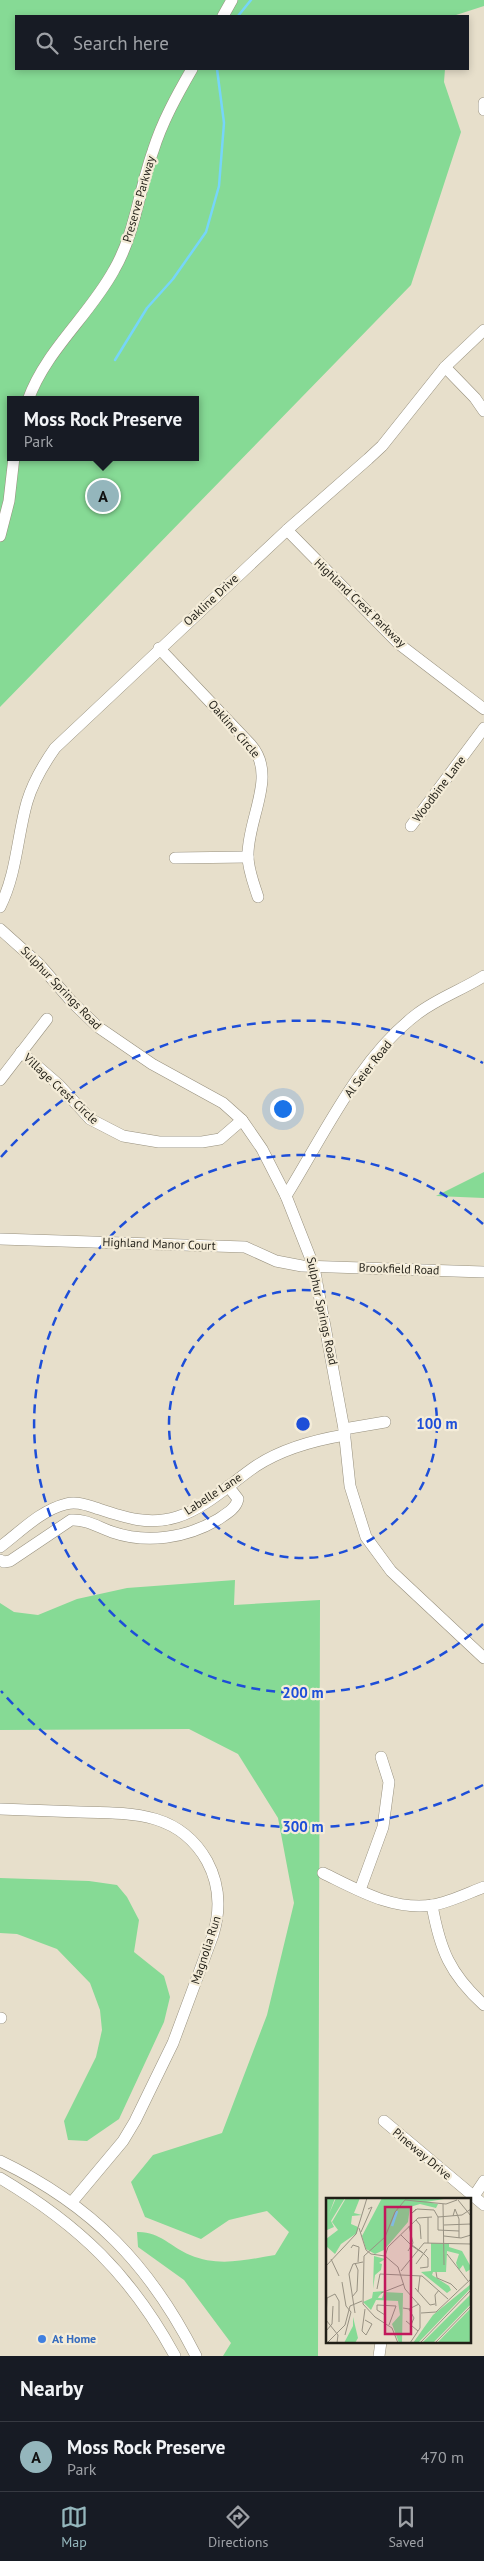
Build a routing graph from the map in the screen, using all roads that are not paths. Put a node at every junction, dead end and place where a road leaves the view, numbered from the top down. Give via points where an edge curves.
1 (232, 0) edge
2 (224, 15) edge
3 (191, 70) edge
4 (484, 104) edge
5 (484, 110) edge
6 (484, 330) edge
7 (445, 367) junction
8 (29, 396) edge
9 (484, 410) edge
10 (14, 461) edge
11 (287, 530) junction
12 (0, 536) edge
13 (159, 648) junction
14 (484, 709) edge
15 (484, 728) edge
16 (411, 826) dead end
17 (248, 857) junction
18 (175, 858) dead end
19 (258, 897) dead end
20 (0, 907) edge
21 (0, 929) edge
22 (484, 976) edge
23 (47, 1019) dead end
24 (21, 1052) junction
25 (0, 1080) edge
26 (242, 1120) junction
27 (286, 1196) junction
28 (0, 1239) edge
29 (314, 1267) junction
30 (484, 1272) edge
31 (385, 1422) dead end
32 (345, 1432) junction
33 (228, 1486) junction
34 (0, 1547) edge
35 (0, 1560) edge
36 (484, 1658) edge
37 (381, 1757) dead end
38 (0, 1810) edge
39 (323, 1873) dead end
40 (484, 1887) edge
41 (360, 1890) junction
42 (432, 1905) junction
43 (484, 2005) edge
44 (384, 2121) dead end
45 (0, 2161) edge
46 (0, 2178) edge
47 (484, 2182) edge
48 (474, 2196) junction
49 (72, 2202) junction
50 (484, 2205) edge
51 (175, 2356) edge
52 (196, 2356) edge

1 - 2 street
3 - 8 street, Preserve Parkway via 162,125 127,243 115,270 48,360
4 - 5 street
6 - 7 street, Oakline Drive
7 - 9 street
7 - 11 street, Oakline Drive via 382,446
10 - 12 street via 9,501
11 - 13 street, Oakline Drive
11 - 14 street, Highland Crest Parkway via 380,626
13 - 17 street, Oakline Circle via 262,760 262,782 252,821
13 - 20 street, Oakline Drive via 47,760 26,803 12,878
15 - 16 street, Woodbine Lane
17 - 18 street
17 - 19 street, Oakline Circle
21 - 26 street, Sulphur Springs Road via 33,958 98,1027 152,1064 212,1096
22 - 27 street, Al Seier Road via 419,1012 381,1049 355,1082
23 - 24 street, Village Crest Circle
24 - 25 street, Village Crest Circle
24 - 26 street, Village Crest Circle via 54,1080 90,1119 123,1136 159,1142 202,1142 220,1139
26 - 27 street, Sulphur Springs Road via 262,1149
27 - 29 street, Sulphur Springs Road
28 - 29 street, Highland Manor Court via 245,1247 276,1261
29 - 30 street, Brookfield Road
29 - 32 street, Sulphur Springs Road
31 - 32 street, Labelle Lane
32 - 33 street, Labelle Lane via 279,1454 258,1464
32 - 36 street, Sulphur Springs Road via 350,1486 366,1537 391,1571
33 - 34 street, Labelle Lane via 200,1506 166,1520 137,1521 75,1503 66,1504 34,1521
33 - 35 street via 238,1498 233,1509 184,1535 136,1537 79,1519 72,1520 10,1561
37 - 41 street via 389,1782 383,1827
38 - 49 street, Magnolia Run via 128,1813 157,1818 197,1846 210,1867 218,1895 218,1920 172,2043 123,2141
39 - 41 street
40 - 42 street
41 - 42 street via 391,1903
42 - 43 street via 444,1956 465,1988
44 - 48 street, Pineway Drive
45 - 49 street via 48,2185
46 - 51 street via 58,2215 118,2270
47 - 48 street
48 - 50 street, Pineway Drive
49 - 52 street via 127,2252 148,2277

